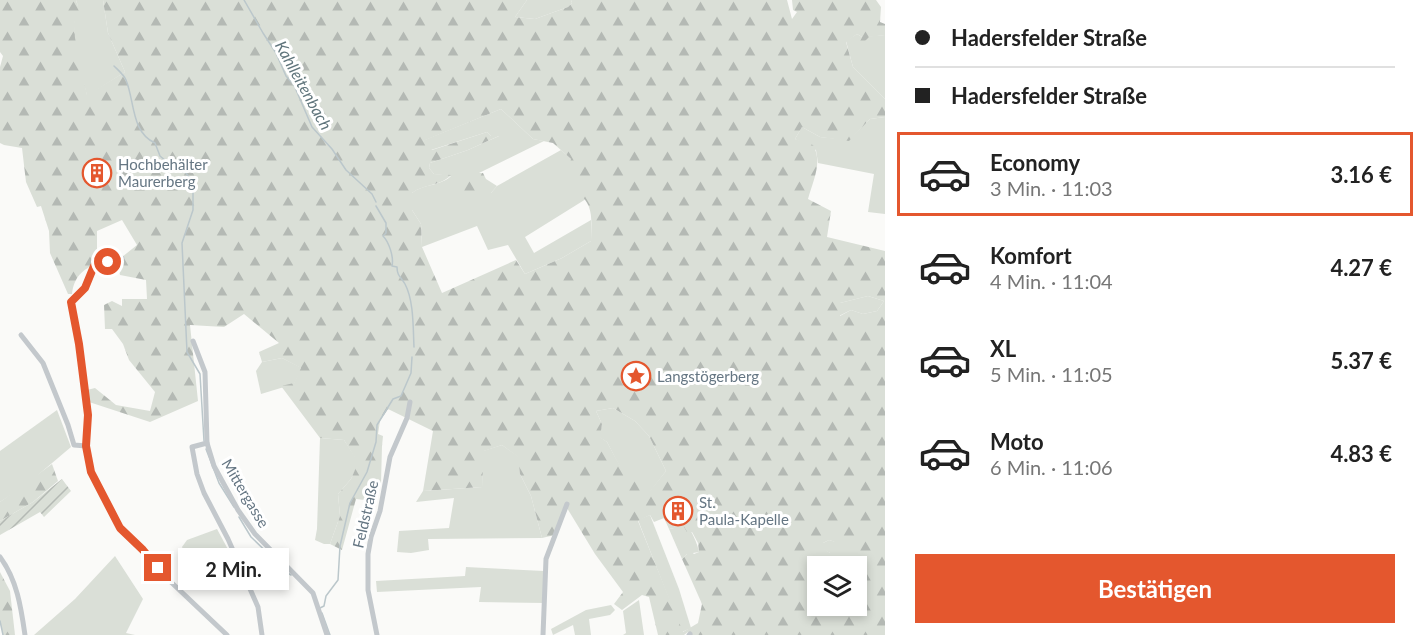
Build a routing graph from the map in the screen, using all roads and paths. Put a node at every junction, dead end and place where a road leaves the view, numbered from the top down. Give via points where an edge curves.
1 (122, 258) dead end
2 (21, 335) dead end
3 (193, 341) dead end
4 (410, 402) dead end
5 (207, 443) junction
6 (86, 446) junction
7 (567, 504) dead end
8 (0, 557) edge
9 (25, 635) edge
10 (227, 635) edge
11 (262, 635) edge
12 (327, 635) edge
13 (377, 635) edge
14 (543, 635) edge

1 - 6 street via 94,266 85,288 71,302 88,415
2 - 6 street via 43,363 74,445
3 - 5 street, Mittergasse via 205,372
4 - 13 street, Feldstraße via 390,457 368,554 368,590
5 - 11 street via 192,447 197,474 255,599
5 - 12 street, Mittergasse via 218,474 247,524 313,593
6 - 10 street via 91,472 120,528
7 - 14 street via 546,559
8 - 9 street via 9,568 18,594

